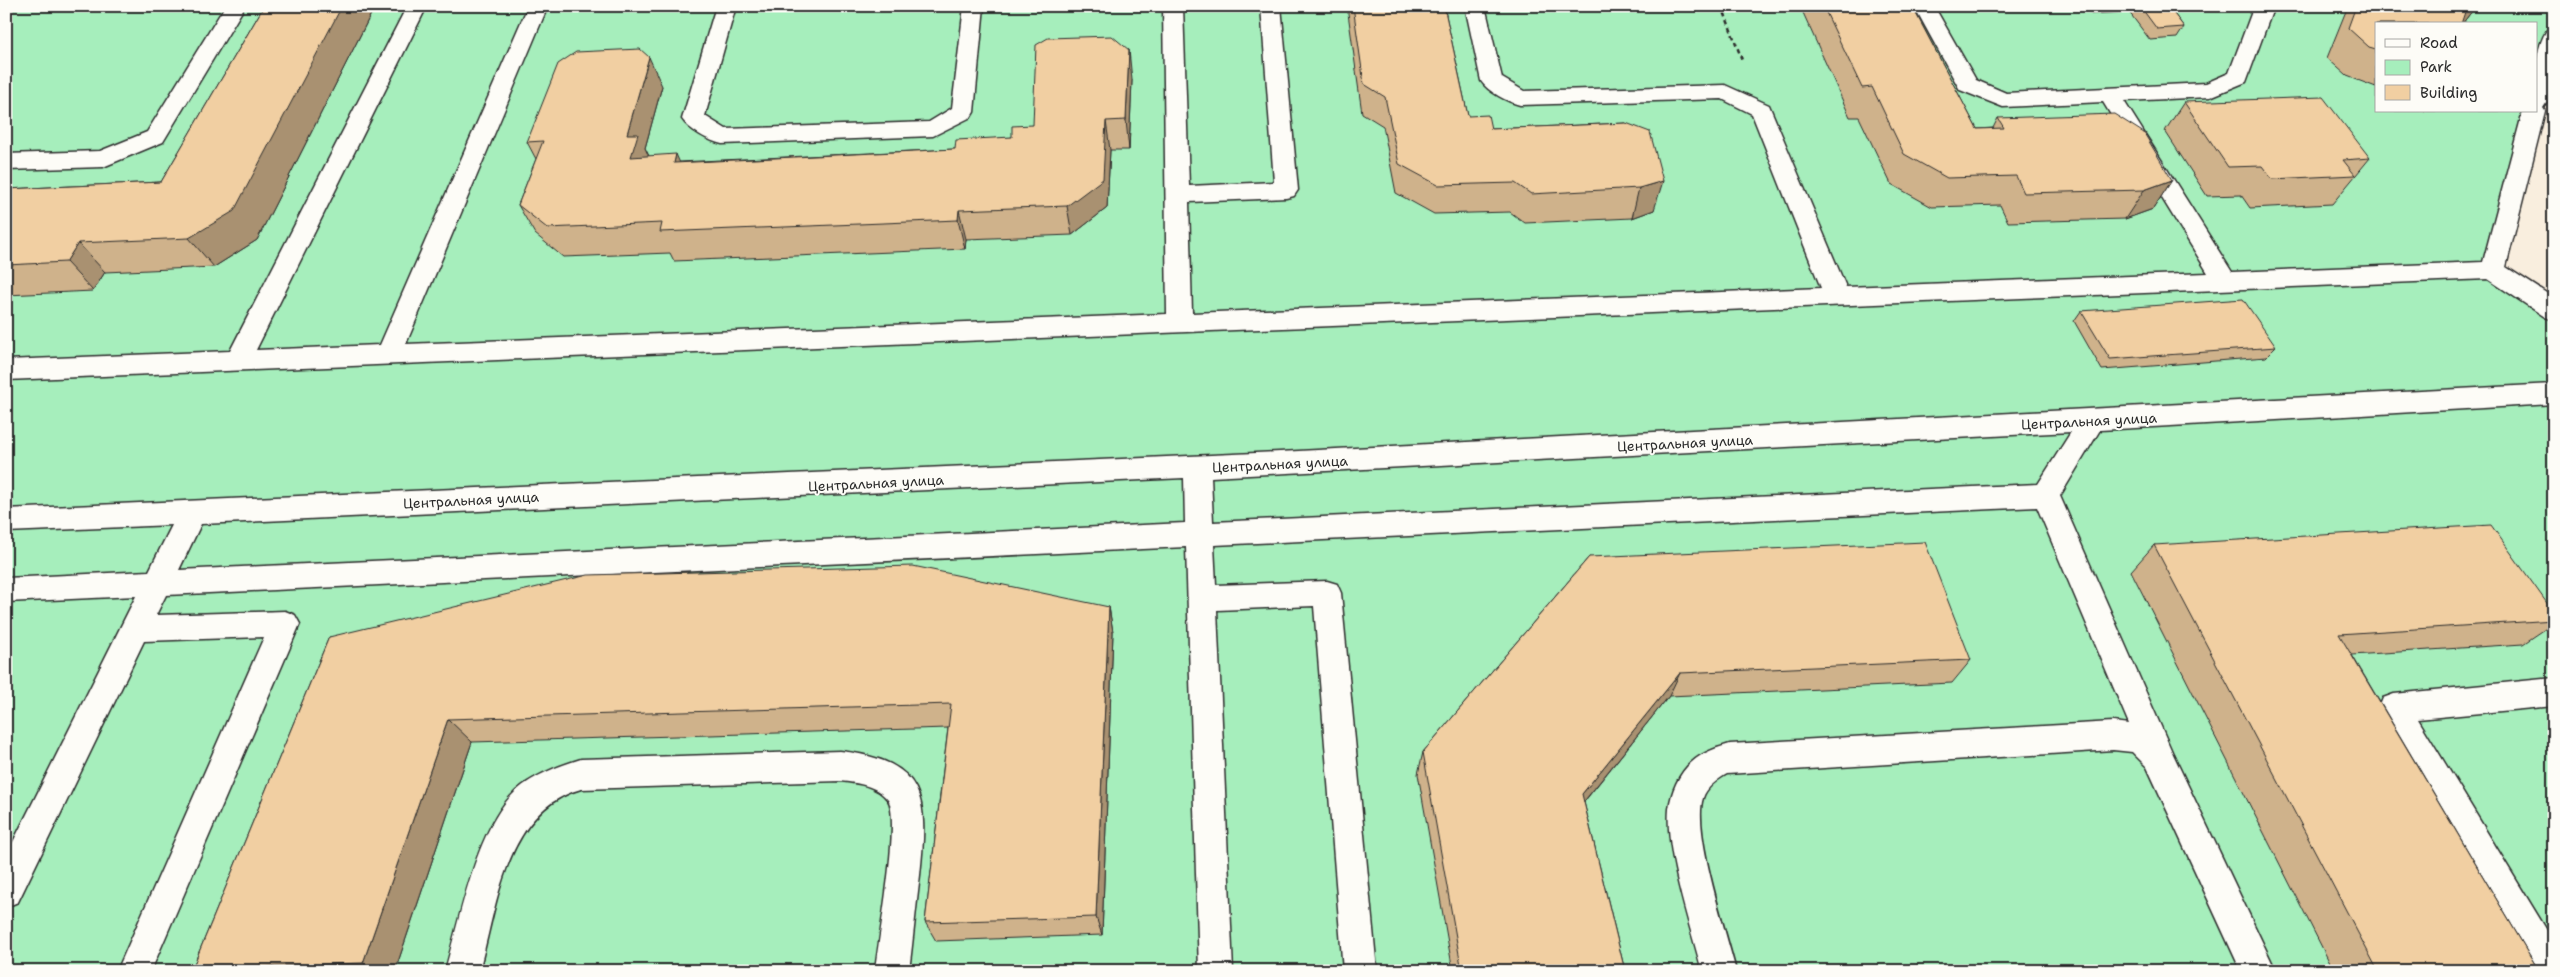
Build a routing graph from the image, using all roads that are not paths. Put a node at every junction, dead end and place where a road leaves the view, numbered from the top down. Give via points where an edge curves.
1 (235, 6) edge
2 (417, 6) edge
3 (538, 6) edge
4 (726, 6) edge
5 (974, 6) edge
6 (1173, 6) edge
7 (1271, 6) edge
8 (1475, 6) edge
9 (1924, 6) edge
10 (2264, 6) edge
11 (2554, 35) edge
12 (2109, 95) junction
13 (2538, 95) edge
14 (2534, 112) edge
15 (6, 162) edge
16 (1178, 194) junction
17 (2493, 270) junction
18 (2225, 280) junction
19 (1837, 296) junction
20 (2554, 311) edge
21 (1180, 322) junction
22 (389, 354) junction
23 (238, 360) junction
24 (6, 370) edge
25 (2554, 394) edge
26 (2091, 422) junction
27 (1197, 468) junction
28 (2046, 495) junction
29 (192, 513) junction
30 (6, 521) edge
31 (1200, 534) junction
32 (156, 583) junction
33 (6, 590) edge
34 (1203, 598) junction
35 (134, 629) junction
36 (2554, 692) edge
37 (2158, 758) junction
38 (6, 891) edge
39 (134, 971) edge
40 (462, 971) edge
41 (892, 971) edge
42 (1216, 971) edge
43 (1360, 971) edge
44 (1719, 971) edge
45 (2259, 971) edge
46 (2552, 971) edge

1 - 15 street via 155,137 103,159
2 - 23 street
3 - 22 street
4 - 5 street via 693,119 722,137 933,129 963,112
6 - 16 street
7 - 16 street via 1286,190
8 - 19 street via 1492,81 1520,98 1725,92 1761,110
9 - 12 street via 1968,85 2003,100
10 - 12 street via 2238,77 2210,90
11 - 13 street
12 - 18 street
14 - 17 street
16 - 21 street
17 - 18 street
17 - 20 street
18 - 19 street
19 - 21 street
21 - 22 street
22 - 23 street
23 - 24 street
25 - 26 street, Центральная улица
26 - 27 street, Центральная улица
26 - 28 street
27 - 29 street, Центральная улица
27 - 31 street
28 - 31 street
28 - 37 street
29 - 30 street, Центральная улица
29 - 32 street
31 - 32 street
31 - 34 street
32 - 33 street
32 - 35 street
34 - 42 street
34 - 43 street via 1327,593
35 - 38 street
35 - 39 street via 285,624
36 - 46 street via 2394,708
37 - 44 street via 2140,739 2113,736 1730,758 1712,764 1696,779 1686,799 1684,826
37 - 45 street
40 - 41 street via 495,858 514,817 543,789 562,778 581,774 840,766 862,768 888,779 907,806 909,829

